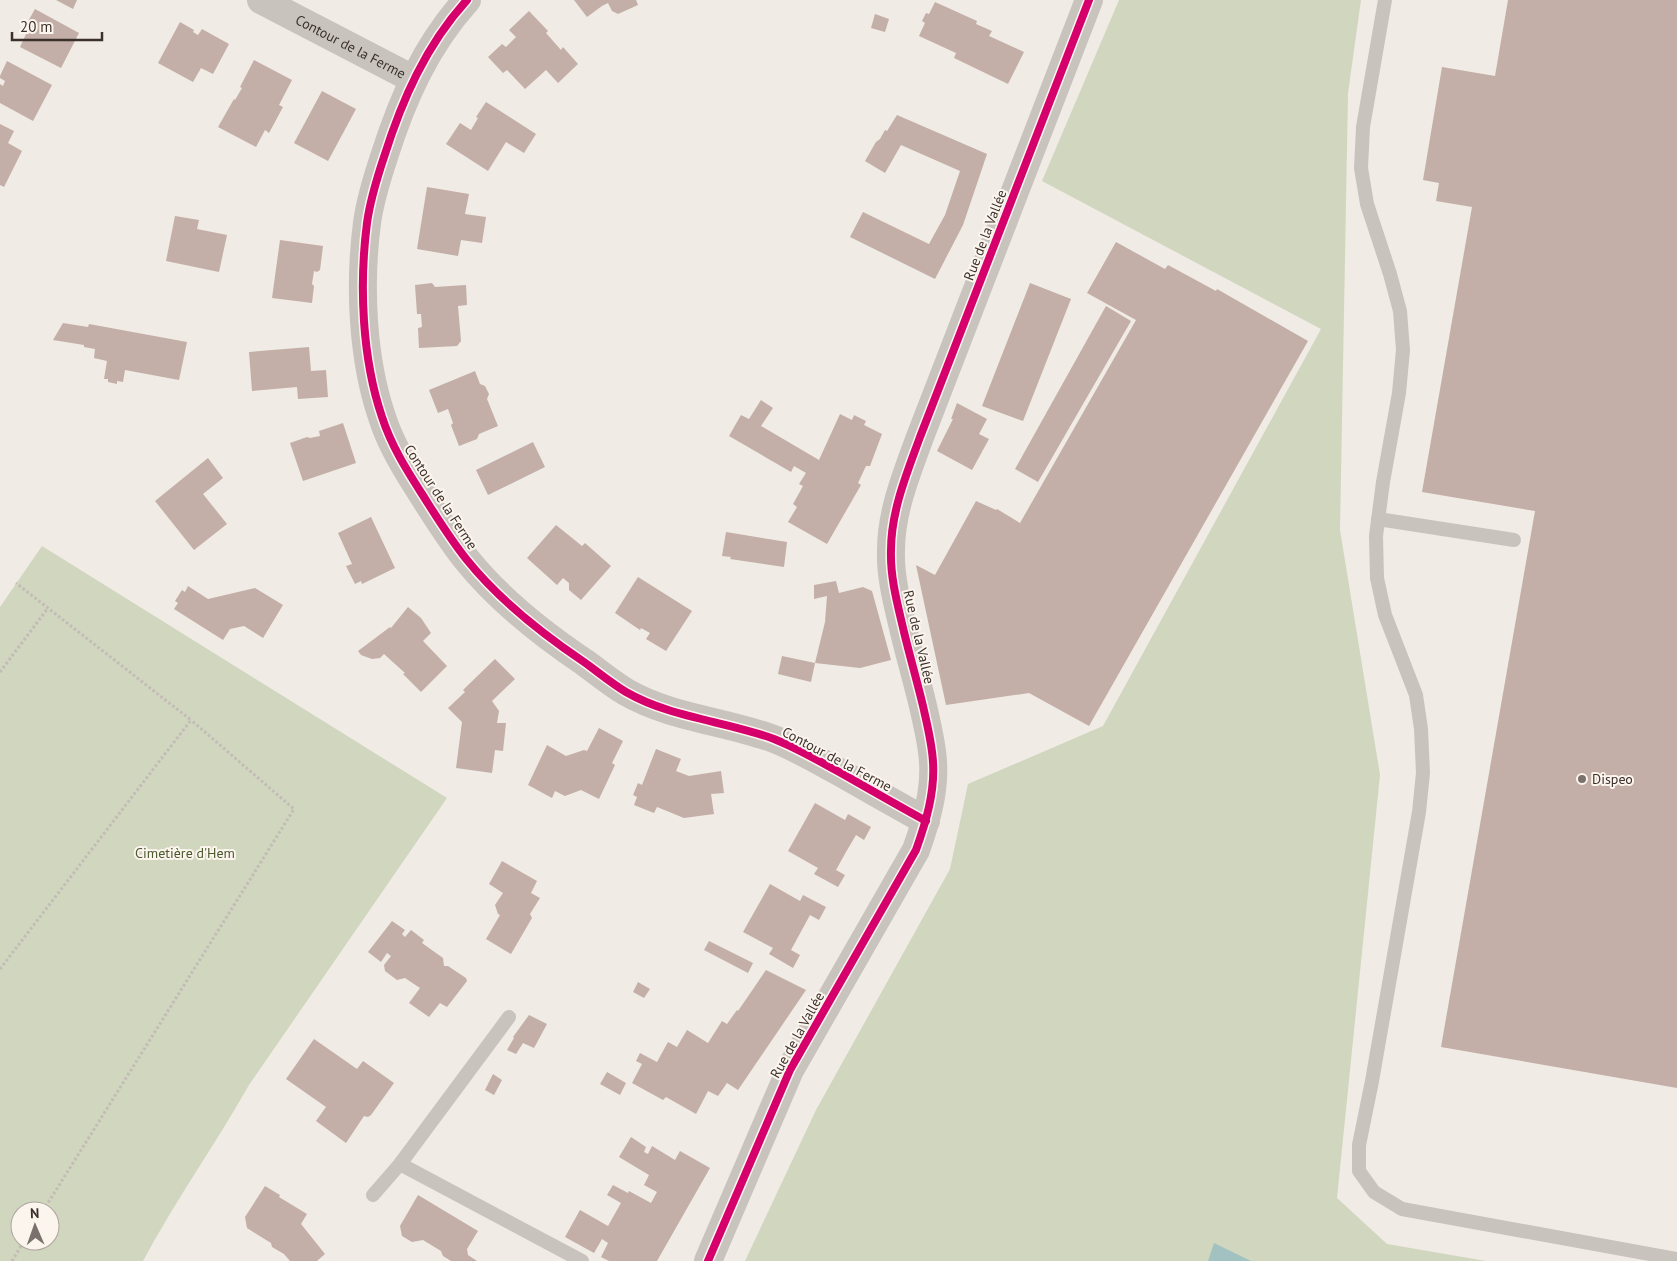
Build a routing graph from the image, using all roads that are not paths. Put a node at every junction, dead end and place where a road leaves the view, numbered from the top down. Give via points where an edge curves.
1 (261, 0) edge
2 (466, 0) edge
3 (1090, 0) edge
4 (1385, 0) edge
5 (413, 79) junction
6 (1378, 519) junction
7 (1514, 540) dead end
8 (926, 821) junction
9 (509, 1017) dead end
10 (400, 1164) junction
11 (374, 1196) dead end
12 (1677, 1259) edge
13 (582, 1261) edge
14 (708, 1261) edge

1 - 5 street, Contour de la Ferme
2 - 5 street, Contour de la Ferme
3 - 8 street, Rue de la Vallée via 920,437 902,486 894,522 891,550 893,580 930,735 933,762
4 - 6 lane via 1363,127 1361,168 1367,204 1400,311 1403,350
5 - 8 street, Contour de la Ferme via 393,130 367,222 364,314 368,354 391,443 437,519 467,560 500,596 534,627 626,692 654,705 772,738 801,750
6 - 7 lane
6 - 12 lane via 1376,578 1385,615 1416,695 1423,773 1419,812 1359,1146 1360,1171 1374,1192 1402,1210
8 - 14 street, Rue de la Vallée via 916,850 790,1070
9 - 10 lane
10 - 11 lane
10 - 13 lane

